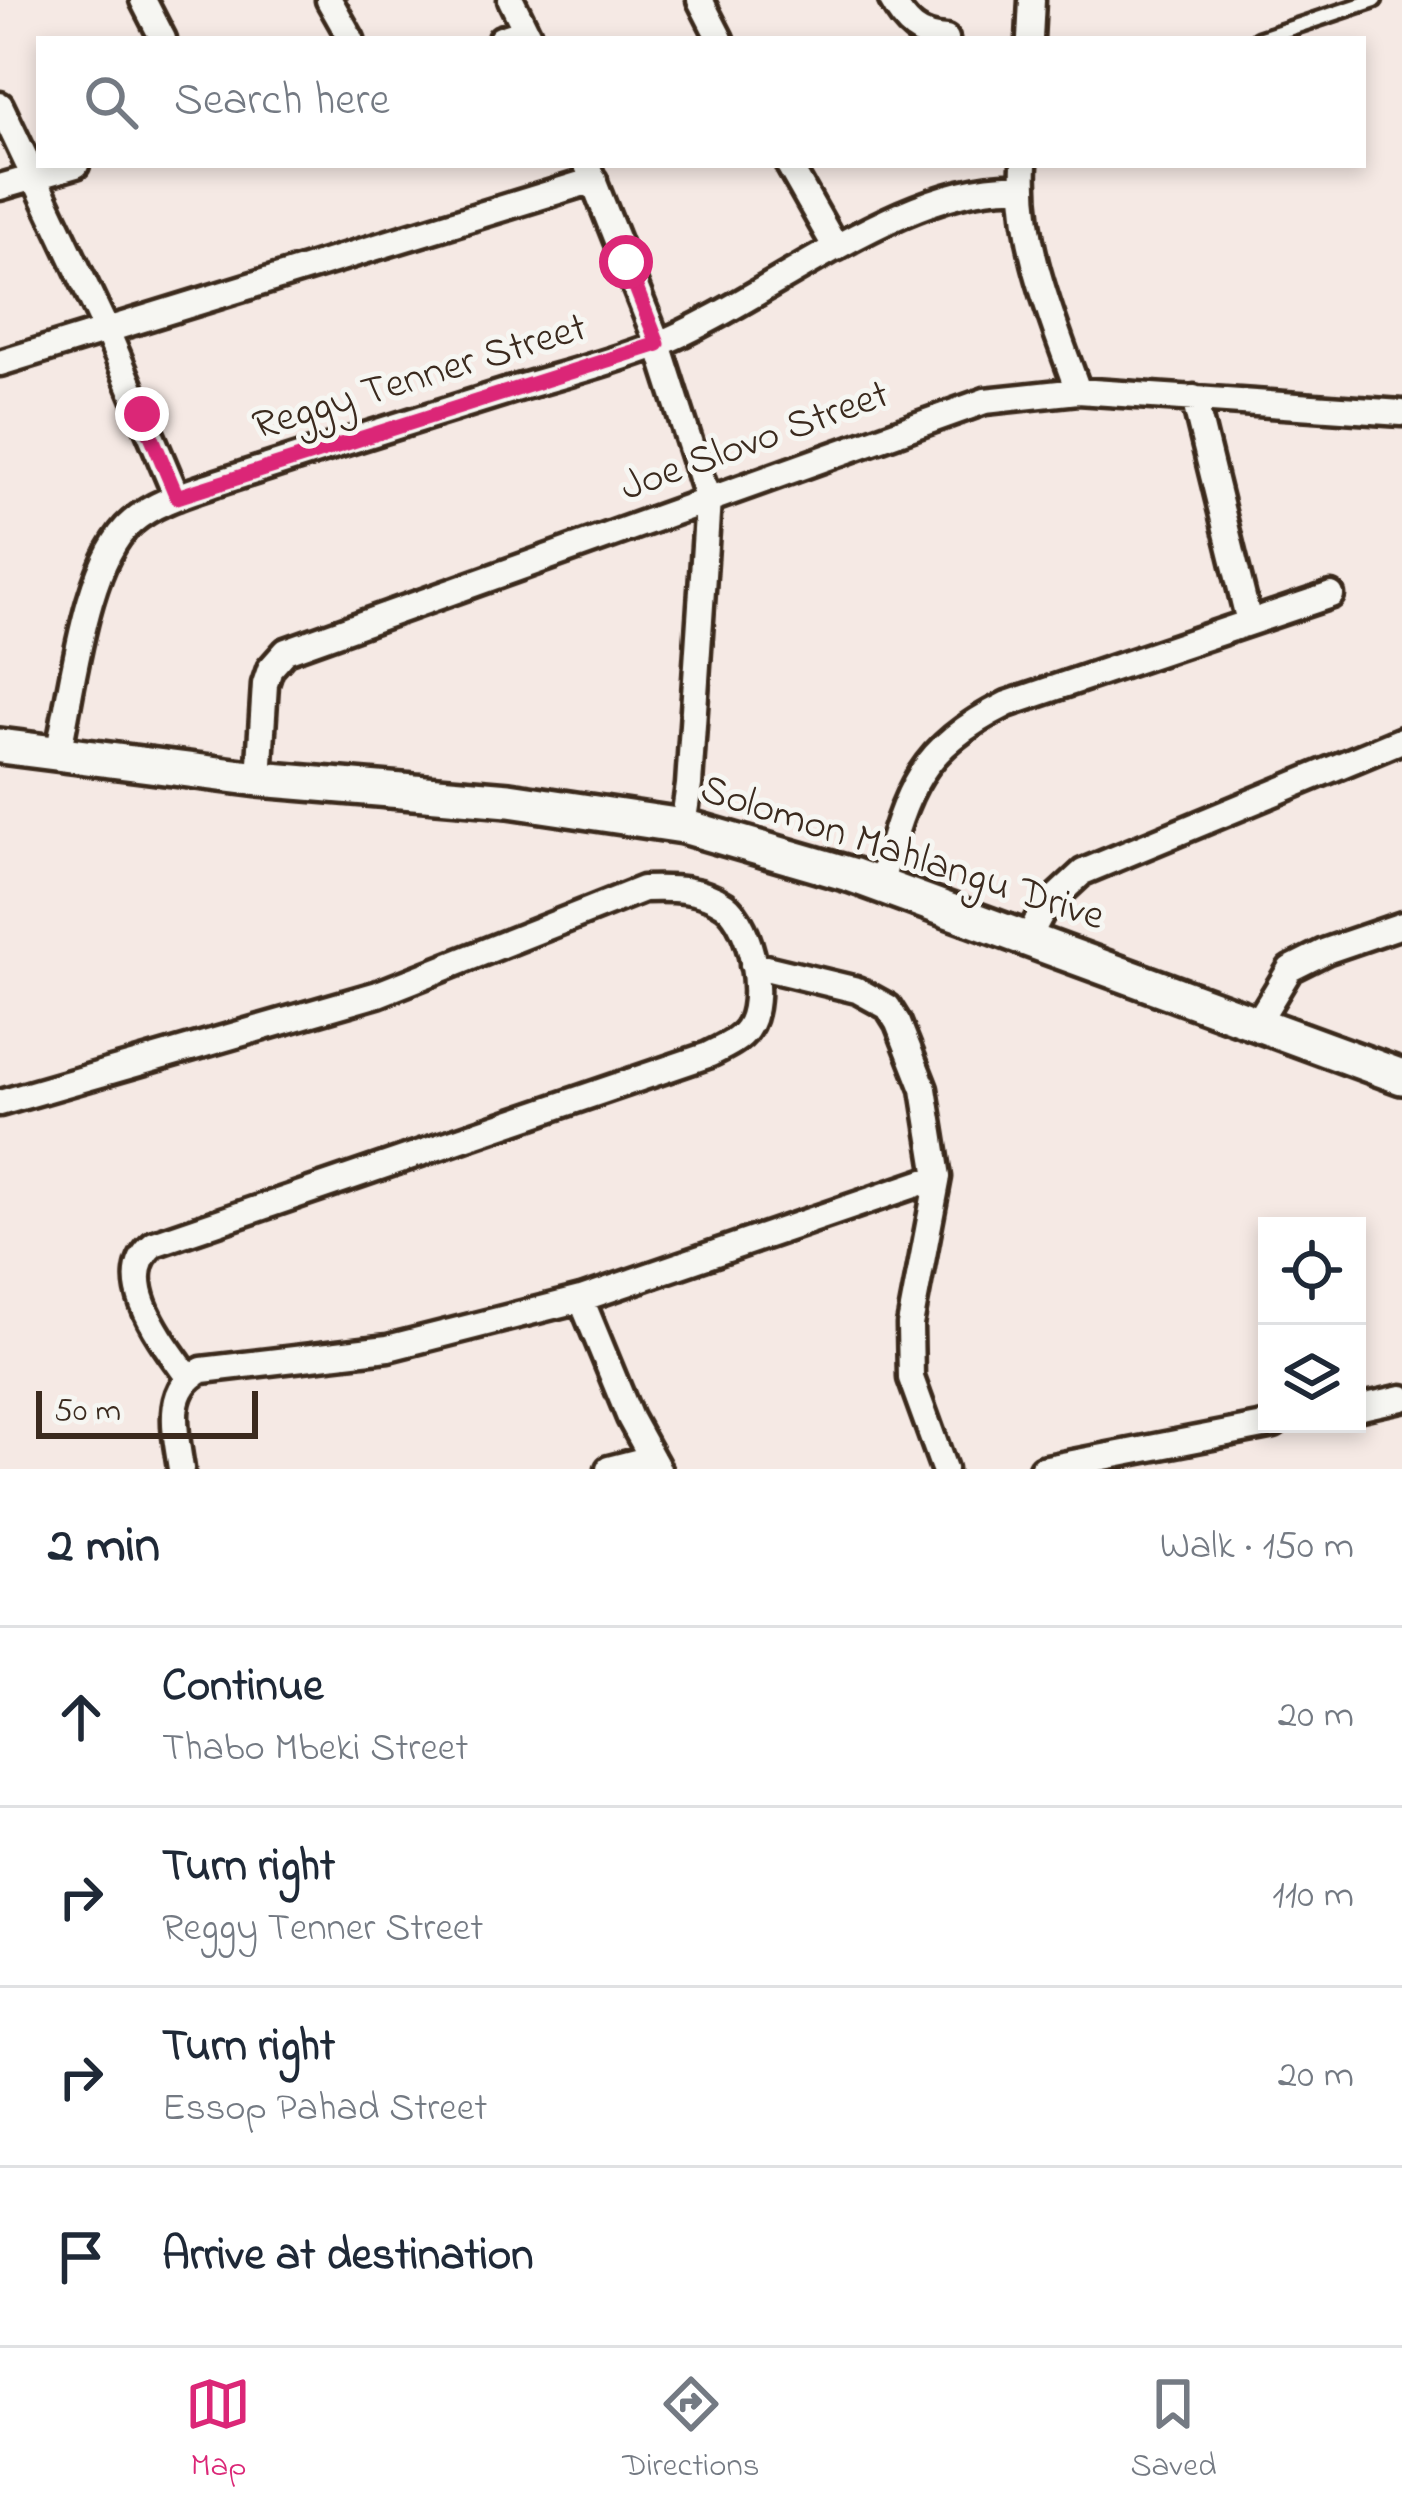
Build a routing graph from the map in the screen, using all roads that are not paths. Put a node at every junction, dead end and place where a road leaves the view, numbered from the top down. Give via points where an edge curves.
1 (143, 0) edge
2 (329, 0) edge
3 (511, 0) edge
4 (700, 0) edge
5 (892, 0) edge
6 (1032, 0) edge
7 (1376, 0) edge
8 (528, 35) edge
9 (161, 36) edge
10 (349, 36) edge
11 (718, 36) edge
12 (926, 36) edge
13 (1030, 36) edge
14 (1267, 36) edge
15 (0, 105) edge
16 (65, 168) edge
17 (791, 168) edge
18 (591, 172) edge
19 (36, 176) junction
20 (1024, 176) edge
21 (0, 188) edge
22 (836, 248) junction
23 (107, 331) junction
24 (658, 344) junction
25 (0, 363) edge
26 (1078, 391) junction
27 (1194, 398) junction
28 (1402, 413) edge
29 (177, 497) junction
30 (708, 500) junction
31 (1331, 595) dead end
32 (1249, 622) junction
33 (1402, 740) edge
34 (0, 746) edge
35 (58, 754) junction
36 (259, 779) junction
37 (682, 826) junction
38 (880, 886) junction
39 (1402, 925) edge
40 (1027, 940) junction
41 (753, 964) junction
42 (1256, 1025) junction
43 (1402, 1077) edge
44 (0, 1103) edge
45 (938, 1177) junction
46 (581, 1299) junction
47 (188, 1377) junction
48 (1402, 1398) edge
49 (1366, 1406) edge
50 (1258, 1427) edge
51 (655, 1463) edge
52 (181, 1469) edge
53 (609, 1469) edge
54 (944, 1469) edge
55 (1042, 1469) edge

1 - 9 street
2 - 10 street
3 - 8 street
4 - 11 street
5 - 12 street
6 - 13 street
7 - 14 lane
15 - 19 street
16 - 19 street
17 - 22 street
18 - 23 street
18 - 24 street
19 - 21 street
19 - 23 street
20 - 22 street, Reggy Tenner Street via 940,201
20 - 26 street via 1037,280
22 - 24 street, Reggy Tenner Street
23 - 25 street
23 - 29 street
24 - 29 street, Reggy Tenner Street
24 - 30 street
26 - 27 street, Joe Slovo Street
26 - 30 street, Joe Slovo Street via 985,401
27 - 28 street, Joe Slovo Street
27 - 32 street
29 - 35 street, Reggy Tenner Street via 134,520 106,553
30 - 36 street, Joe Slovo Street via 286,651 265,684
30 - 37 street
31 - 32 street
32 - 38 street via 979,718 914,782
33 - 40 street via 1083,872 1045,908
34 - 35 street, Solomon Mahlangu Drive
35 - 36 street, Solomon Mahlangu Drive
36 - 37 street, Solomon Mahlangu Drive via 509,800
37 - 38 street, Solomon Mahlangu Drive
38 - 40 street, Solomon Mahlangu Drive
39 - 42 street via 1290,970
40 - 42 street, Solomon Mahlangu Drive
41 - 44 street via 729,908 686,889 643,889 378,994
41 - 45 street via 856,990 888,1007 924,1090
41 - 47 street via 746,1031 708,1055 154,1244 142,1253 138,1282 152,1323
42 - 43 street, Solomon Mahlangu Drive
45 - 46 street
45 - 54 street via 910,1325 910,1378
46 - 47 street via 388,1348 215,1366
46 - 51 street
47 - 52 street via 175,1416
48 - 49 street
50 - 55 street
51 - 53 street

